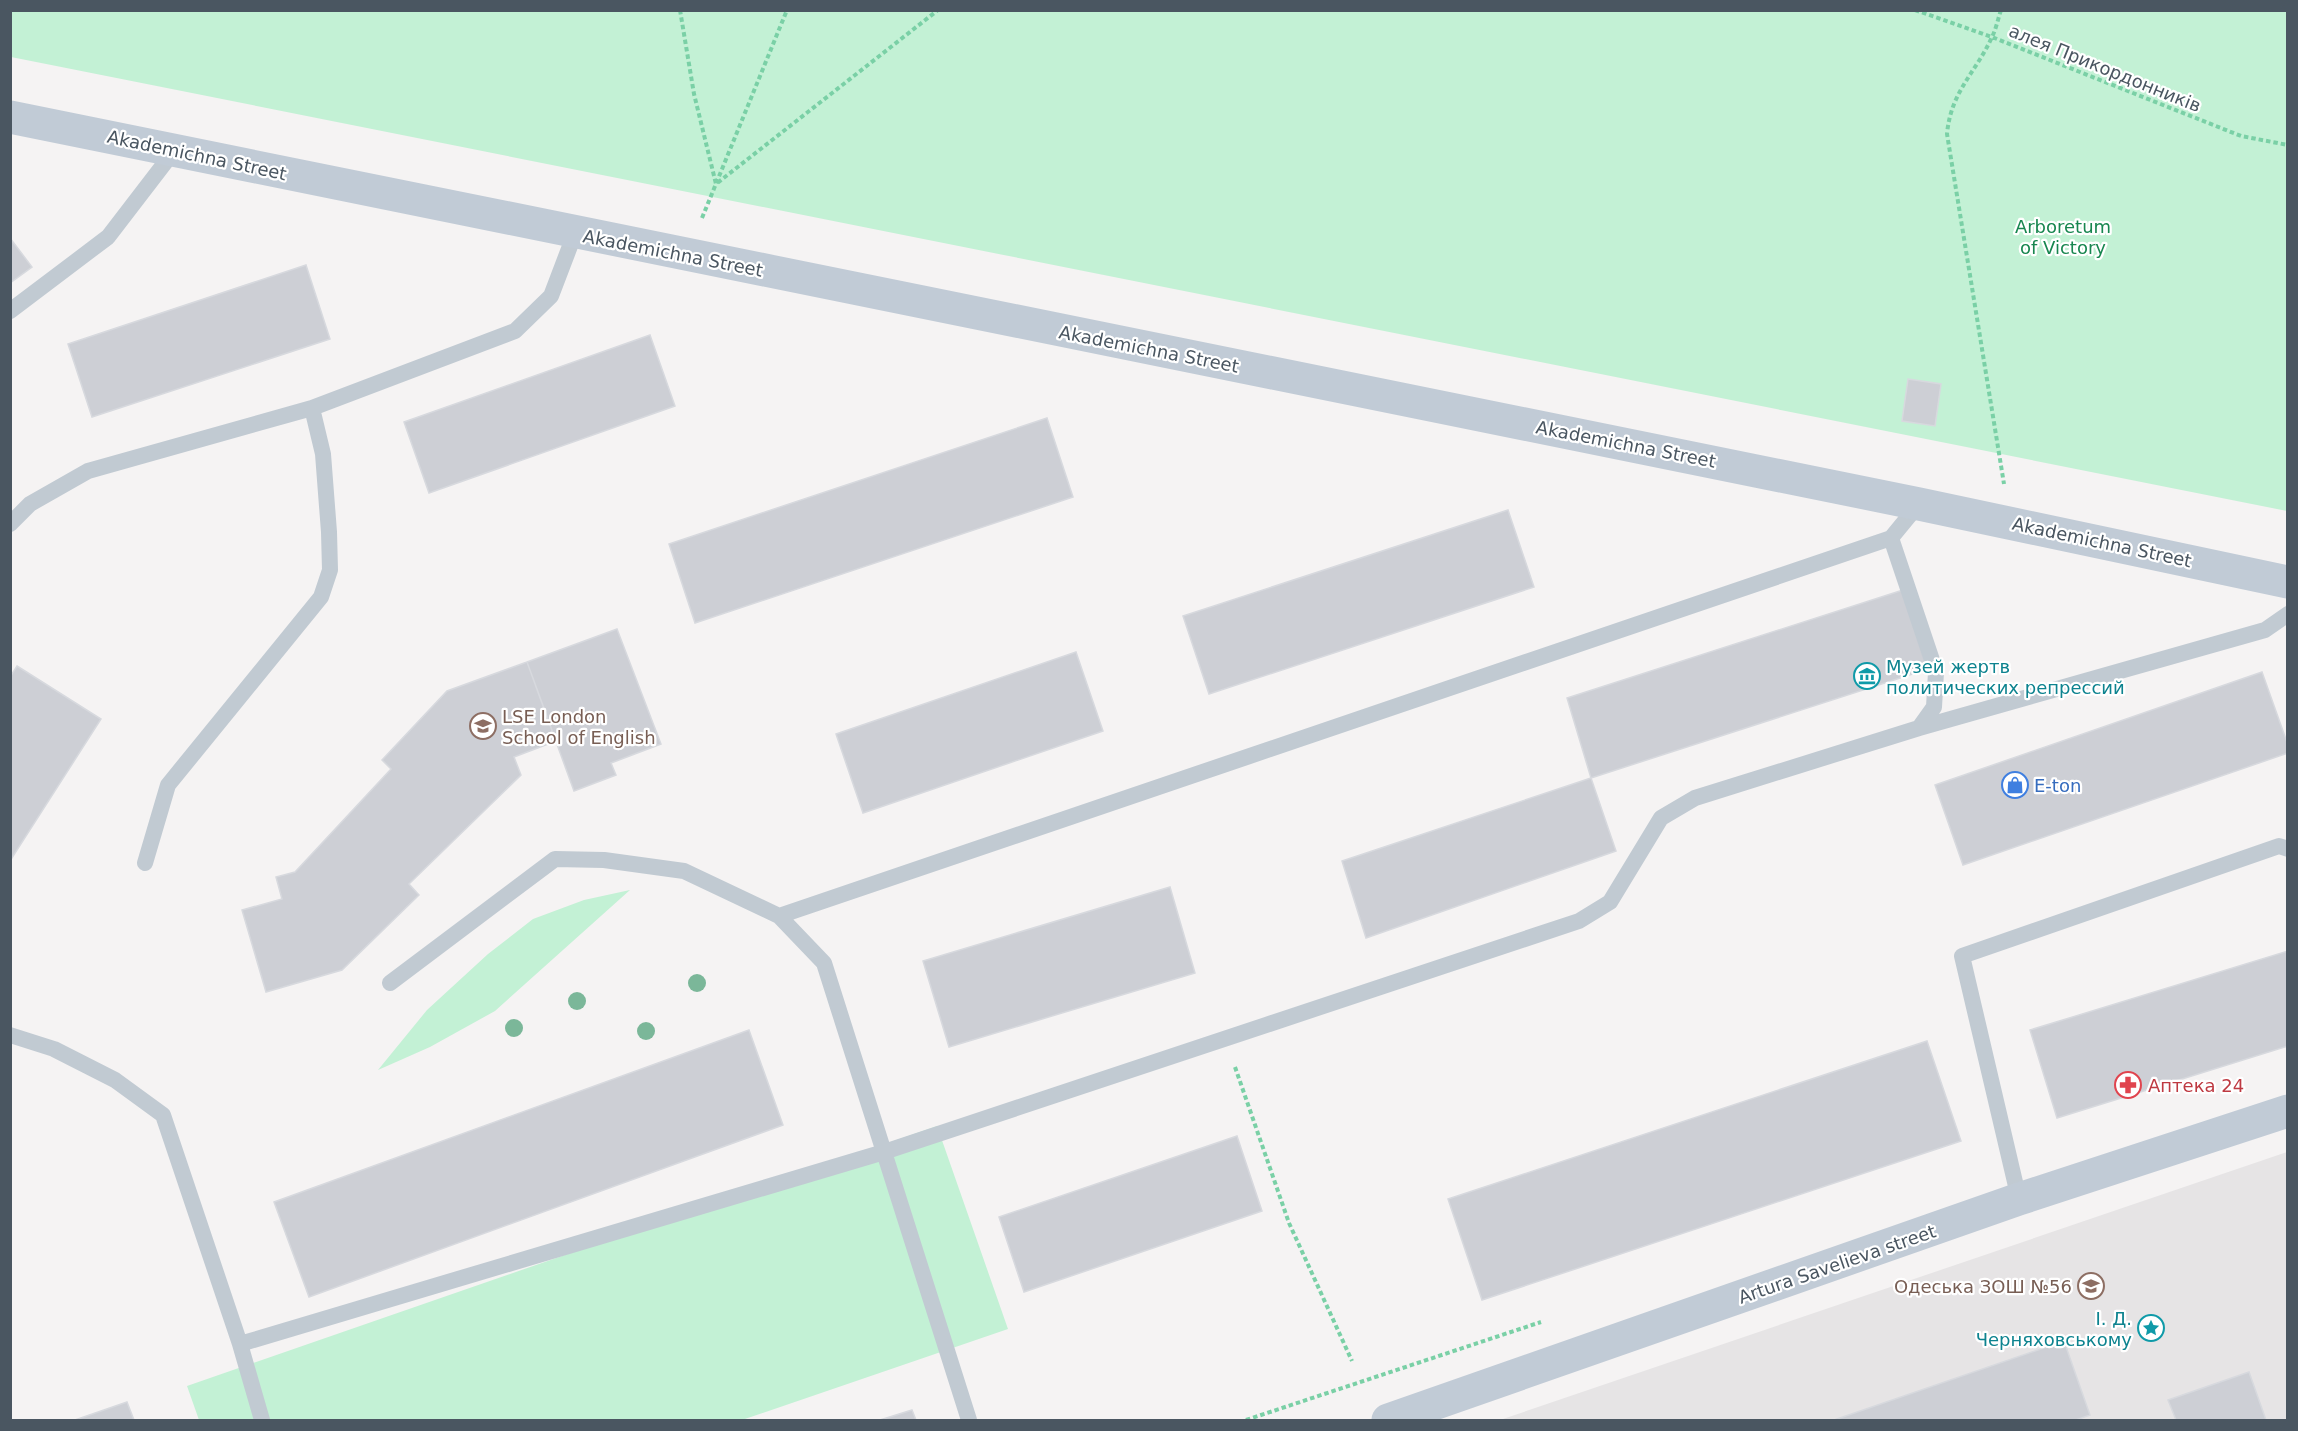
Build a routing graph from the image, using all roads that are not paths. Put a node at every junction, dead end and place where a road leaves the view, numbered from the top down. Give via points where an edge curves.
1 (10, 117) edge
2 (174, 151) junction
3 (575, 233) junction
4 (10, 311) edge
5 (312, 408) junction
6 (1918, 504) junction
7 (10, 524) edge
8 (1891, 538) junction
9 (2288, 582) edge
10 (2288, 614) edge
11 (1919, 728) junction
12 (2288, 849) edge
13 (145, 863) dead end
14 (779, 916) junction
15 (390, 984) dead end
16 (10, 1035) edge
17 (2288, 1111) edge
18 (884, 1152) junction
19 (2019, 1199) junction
20 (240, 1344) junction
21 (262, 1420) edge
22 (969, 1420) edge
23 (1388, 1420) edge

1 - 2 street, Akademichna Street
2 - 3 street, Akademichna Street
2 - 4 lane via 108,237
3 - 5 lane via 551,296 515,331
3 - 6 street, Akademichna Street
5 - 7 lane via 88,471 30,504
5 - 13 lane via 323,454 329,532 330,570 321,597 168,785
6 - 8 lane
6 - 9 street, Akademichna Street
8 - 11 lane via 1936,672 1934,707
8 - 14 lane
10 - 11 lane via 2265,630
11 - 18 lane via 1695,798 1661,818 1610,902 1579,921
12 - 19 lane via 2279,846 1962,956
14 - 15 lane via 684,871 604,860 555,859
14 - 18 lane via 824,963
16 - 20 lane via 54,1050 115,1080 163,1115
17 - 19 street, Artura Savelieva street
18 - 20 lane
18 - 22 lane
19 - 23 street, Artura Savelieva street
20 - 21 lane

